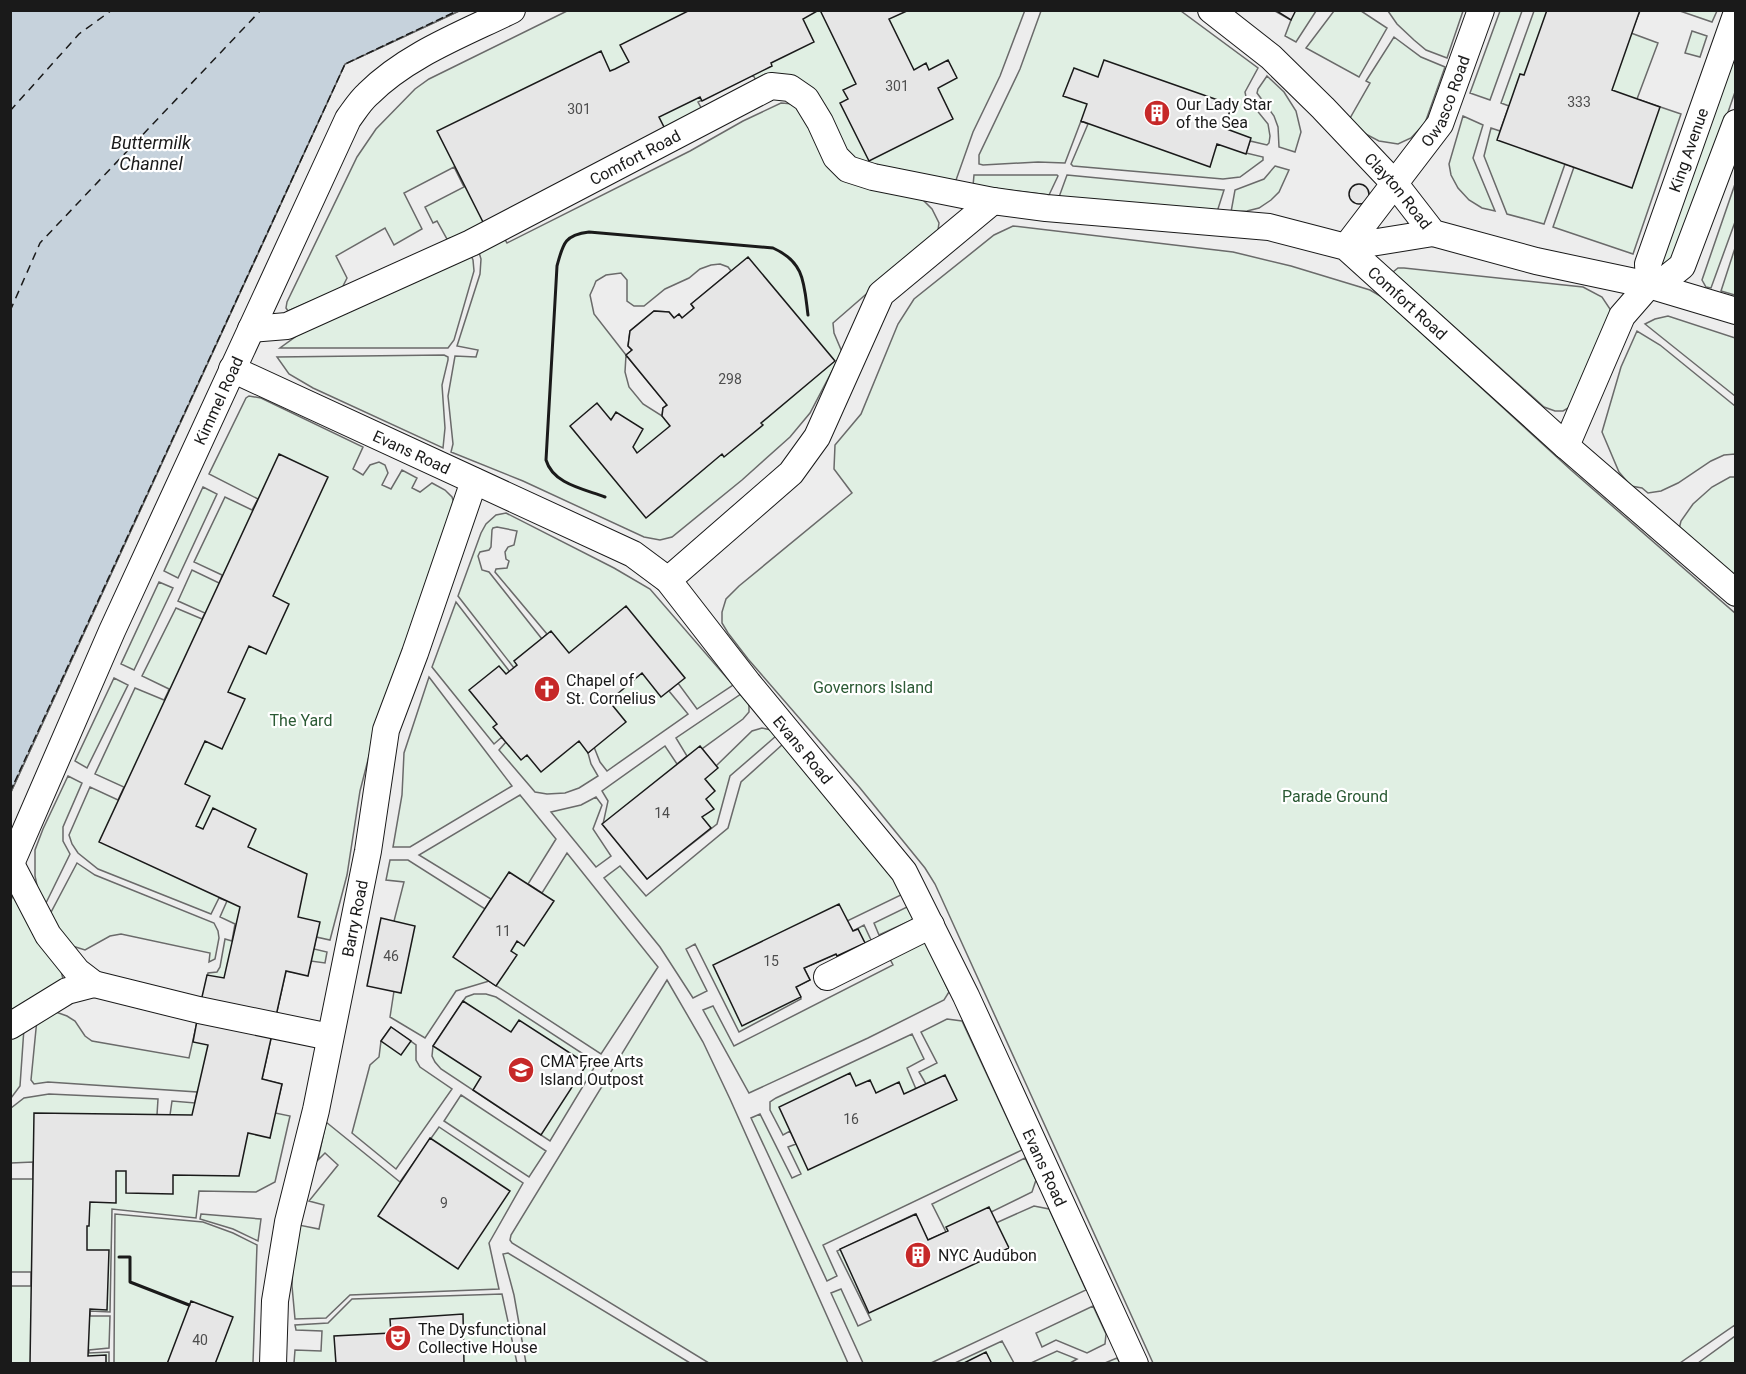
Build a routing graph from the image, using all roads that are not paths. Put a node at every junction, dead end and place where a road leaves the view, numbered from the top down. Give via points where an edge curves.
1 (512, 10) edge
2 (1212, 10) edge
3 (1481, 10) edge
4 (1736, 15) edge
5 (1736, 123) edge
6 (1395, 184) junction
7 (993, 201) junction
8 (1433, 233) junction
9 (1346, 247) junction
10 (1649, 285) junction
11 (1736, 311) edge
12 (251, 329) junction
13 (232, 369) junction
14 (1566, 446) junction
15 (474, 481) junction
16 (668, 580) junction
17 (1736, 592) edge
18 (11, 865) edge
19 (931, 925) junction
20 (827, 977) dead end
21 (94, 984) junction
22 (10, 1026) edge
23 (330, 1037) junction
24 (273, 1364) edge
25 (1135, 1364) edge

1 - 12 street, Kimmel Road via 397,70 368,94 337,140
2 - 6 street, Clayton Road via 1271,57
3 - 6 street, Owasco Road via 1440,124
4 - 10 street, King Avenue via 1647,264
5 - 10 street, King Avenue via 1682,266
6 - 8 street, Clayton Road
6 - 9 street, Owasco Road
7 - 9 street, Comfort Road via 1269,227
7 - 12 street, Comfort Road via 848,169 836,157 806,99 790,88 771,86 471,243 287,326
7 - 16 street via 881,294 817,437 791,473
8 - 9 street
8 - 10 street, Clayton Road via 1536,261
9 - 14 street, Comfort Road
10 - 11 street, Clayton Road
10 - 14 street, King Avenue via 1622,316
12 - 13 street, Kimmel Road
13 - 15 street, Evans Road
13 - 18 street, Kimmel Road
14 - 17 street, Comfort Road
15 - 16 street, Evans Road via 633,554
15 - 23 street, Barry Road via 386,730 368,851
16 - 19 street, Evans Road via 904,872
18 - 21 street via 48,935 77,971
19 - 20 street
19 - 25 street, Evans Road
21 - 22 street via 67,992
21 - 23 street
23 - 24 street, Barry Road via 288,1222 276,1301

